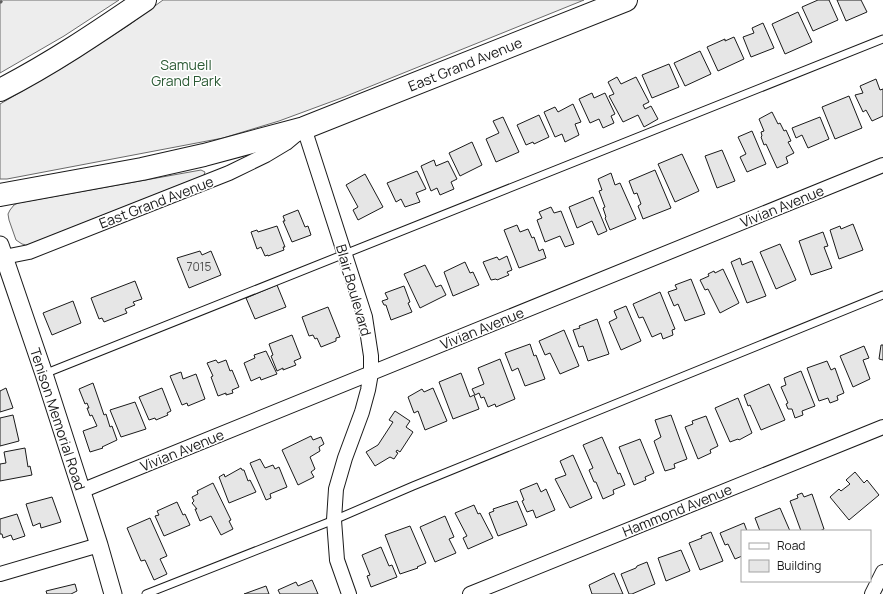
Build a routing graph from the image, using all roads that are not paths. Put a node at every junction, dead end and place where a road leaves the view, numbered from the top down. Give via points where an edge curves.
1 (146, 0) edge
2 (626, 0) edge
3 (883, 39) edge
4 (0, 90) edge
5 (304, 128) junction
6 (883, 166) edge
7 (0, 195) edge
8 (1, 254) edge
9 (344, 254) junction
10 (883, 295) edge
11 (371, 373) junction
12 (44, 374) junction
13 (880, 430) edge
14 (82, 491) junction
15 (334, 520) junction
16 (99, 545) junction
17 (883, 572) edge
18 (0, 574) edge
19 (113, 594) edge
20 (146, 594) edge
21 (349, 594) edge
22 (470, 594) edge
23 (872, 594) edge

1 - 4 main road via 88,39
2 - 5 main road, East Grand Avenue
3 - 9 lane
5 - 7 main road, East Grand Avenue via 204,155
5 - 8 street, East Grand Avenue via 266,155 229,173 29,252
5 - 9 street, Blair Boulevard
6 - 11 street, Vivian Avenue
8 - 12 street, Tenison Memorial Road
9 - 11 street, Blair Boulevard via 365,317
9 - 12 lane
10 - 15 lane
11 - 14 street, Vivian Avenue
11 - 15 street, Blair Boulevard via 362,412 336,489
12 - 14 street, Tenison Memorial Road
13 - 22 street, Hammond Avenue
14 - 16 street, Tenison Memorial Road
15 - 20 lane
15 - 21 street, Blair Boulevard via 337,560
16 - 18 street
16 - 19 street, Tenison Memorial Road
17 - 23 street

